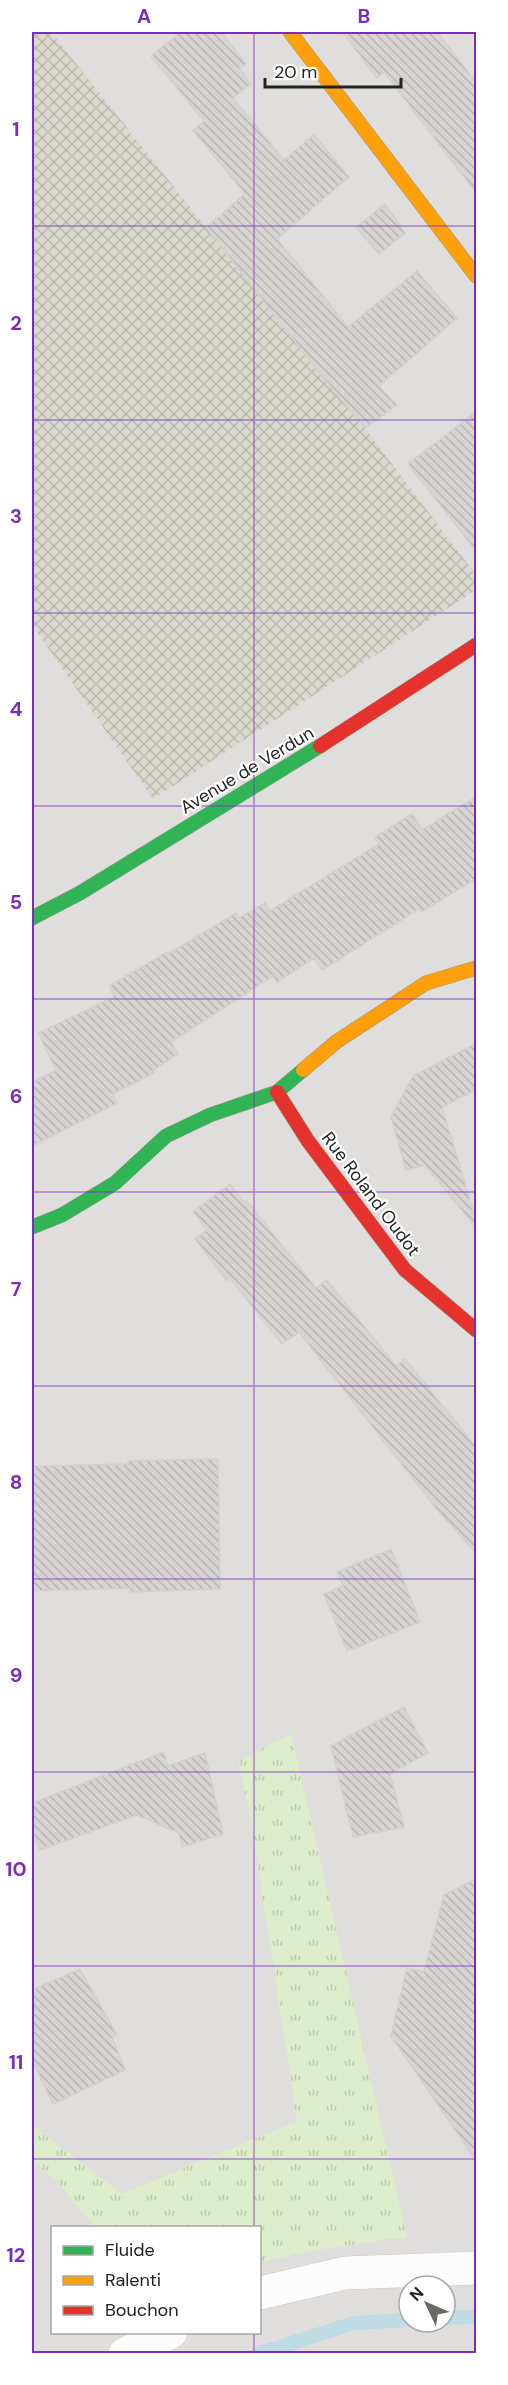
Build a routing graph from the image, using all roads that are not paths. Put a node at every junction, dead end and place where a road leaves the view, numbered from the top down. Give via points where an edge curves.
1 (290, 32) edge
2 (477, 276) edge
3 (477, 645) edge
4 (32, 918) edge
5 (477, 968) edge
6 (278, 1092) junction
7 (32, 1227) edge
8 (477, 1330) edge
9 (477, 2268) edge
10 (261, 2293) edge
11 (167, 2334) edge
12 (124, 2354) edge

1 - 2 street
3 - 4 street, Avenue de Verdun via 81,893
5 - 6 street via 426,983 336,1042
6 - 7 street via 210,1114 166,1136 115,1183 62,1215
6 - 8 street, Rue Roland Oudot via 308,1141 405,1270
9 - 10 street via 345,2273
11 - 12 street

